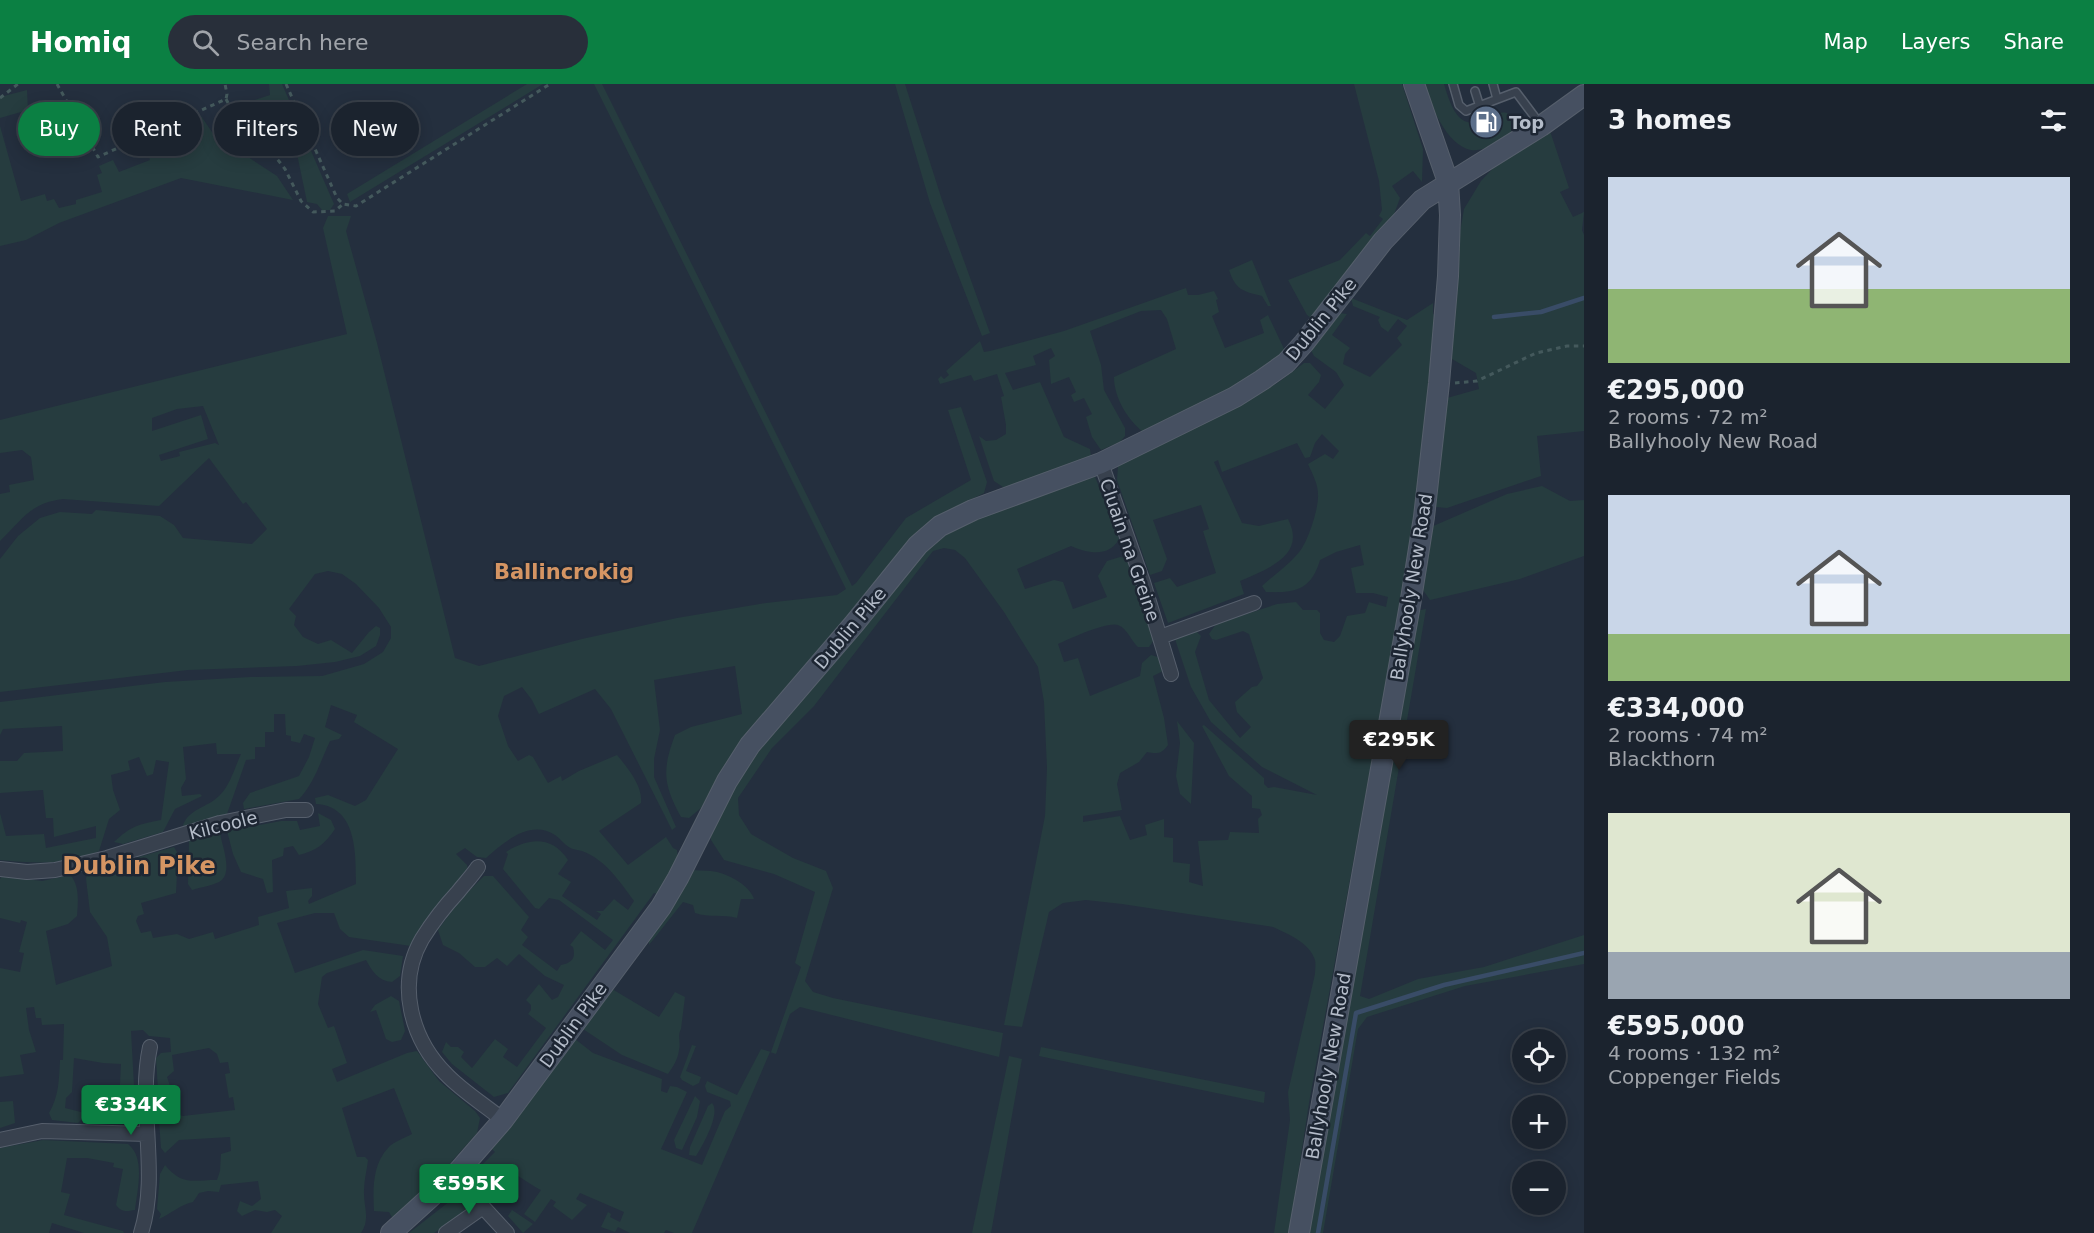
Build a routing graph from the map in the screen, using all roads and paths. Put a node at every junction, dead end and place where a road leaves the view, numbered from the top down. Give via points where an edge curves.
1 (18, 84) edge
2 (57, 84) edge
3 (225, 84) edge
4 (286, 84) edge
5 (550, 84) edge
6 (1414, 84) edge
7 (1453, 84) edge
8 (1493, 84) edge
9 (1475, 91) dead end
10 (1584, 95) edge
11 (0, 98) edge
12 (226, 99) junction
13 (1497, 99) junction
14 (1480, 107) junction
15 (1541, 126) junction
16 (1448, 182) junction
17 (343, 204) junction
18 (1584, 346) edge
19 (1439, 383) junction
20 (1101, 463) junction
21 (1254, 603) dead end
22 (1160, 637) junction
23 (1171, 674) dead end
24 (306, 810) dead end
25 (478, 867) dead end
26 (0, 869) edge
27 (150, 1047) dead end
28 (503, 1120) junction
29 (147, 1134) junction
30 (0, 1140) edge
31 (456, 1174) junction
32 (483, 1207) junction
33 (141, 1233) edge
34 (391, 1233) edge
35 (446, 1233) edge
36 (507, 1233) edge
37 (1299, 1233) edge

1 - 11 path
2 - 12 path via 98,157
3 - 12 path
4 - 17 path
5 - 17 path via 363,202 356,206
6 - 16 street, Ballyhooly New Road
7 - 14 lane via 1463,110
8 - 13 lane
9 - 14 lane
10 - 15 street, Dublin Pike
12 - 17 path via 237,120 264,142 285,169 307,207 313,212 327,213
13 - 14 lane
13 - 15 lane via 1516,92
15 - 16 street, Dublin Pike
16 - 19 street, Ballyhooly New Road via 1448,276
16 - 20 street, Dublin Pike via 1422,200 1395,227 1286,363 1235,398
18 - 19 path via 1536,353 1477,381
19 - 37 street, Ballyhooly New Road via 1411,599
20 - 22 street, Cluain na Greine
20 - 28 street, Dublin Pike via 973,510 940,526 918,545 750,745 660,907
21 - 22 street, Cluain na Greine
22 - 23 street, Cluain na Greine
24 - 26 street, Kilcoole via 220,823 55,870
25 - 28 street via 415,954 410,1010 421,1041 446,1075
27 - 29 street
28 - 31 street, Dublin Pike
29 - 30 street via 42,1131
29 - 33 street via 147,1200
31 - 32 street
31 - 34 street, Dublin Pike
32 - 35 street
32 - 36 street

